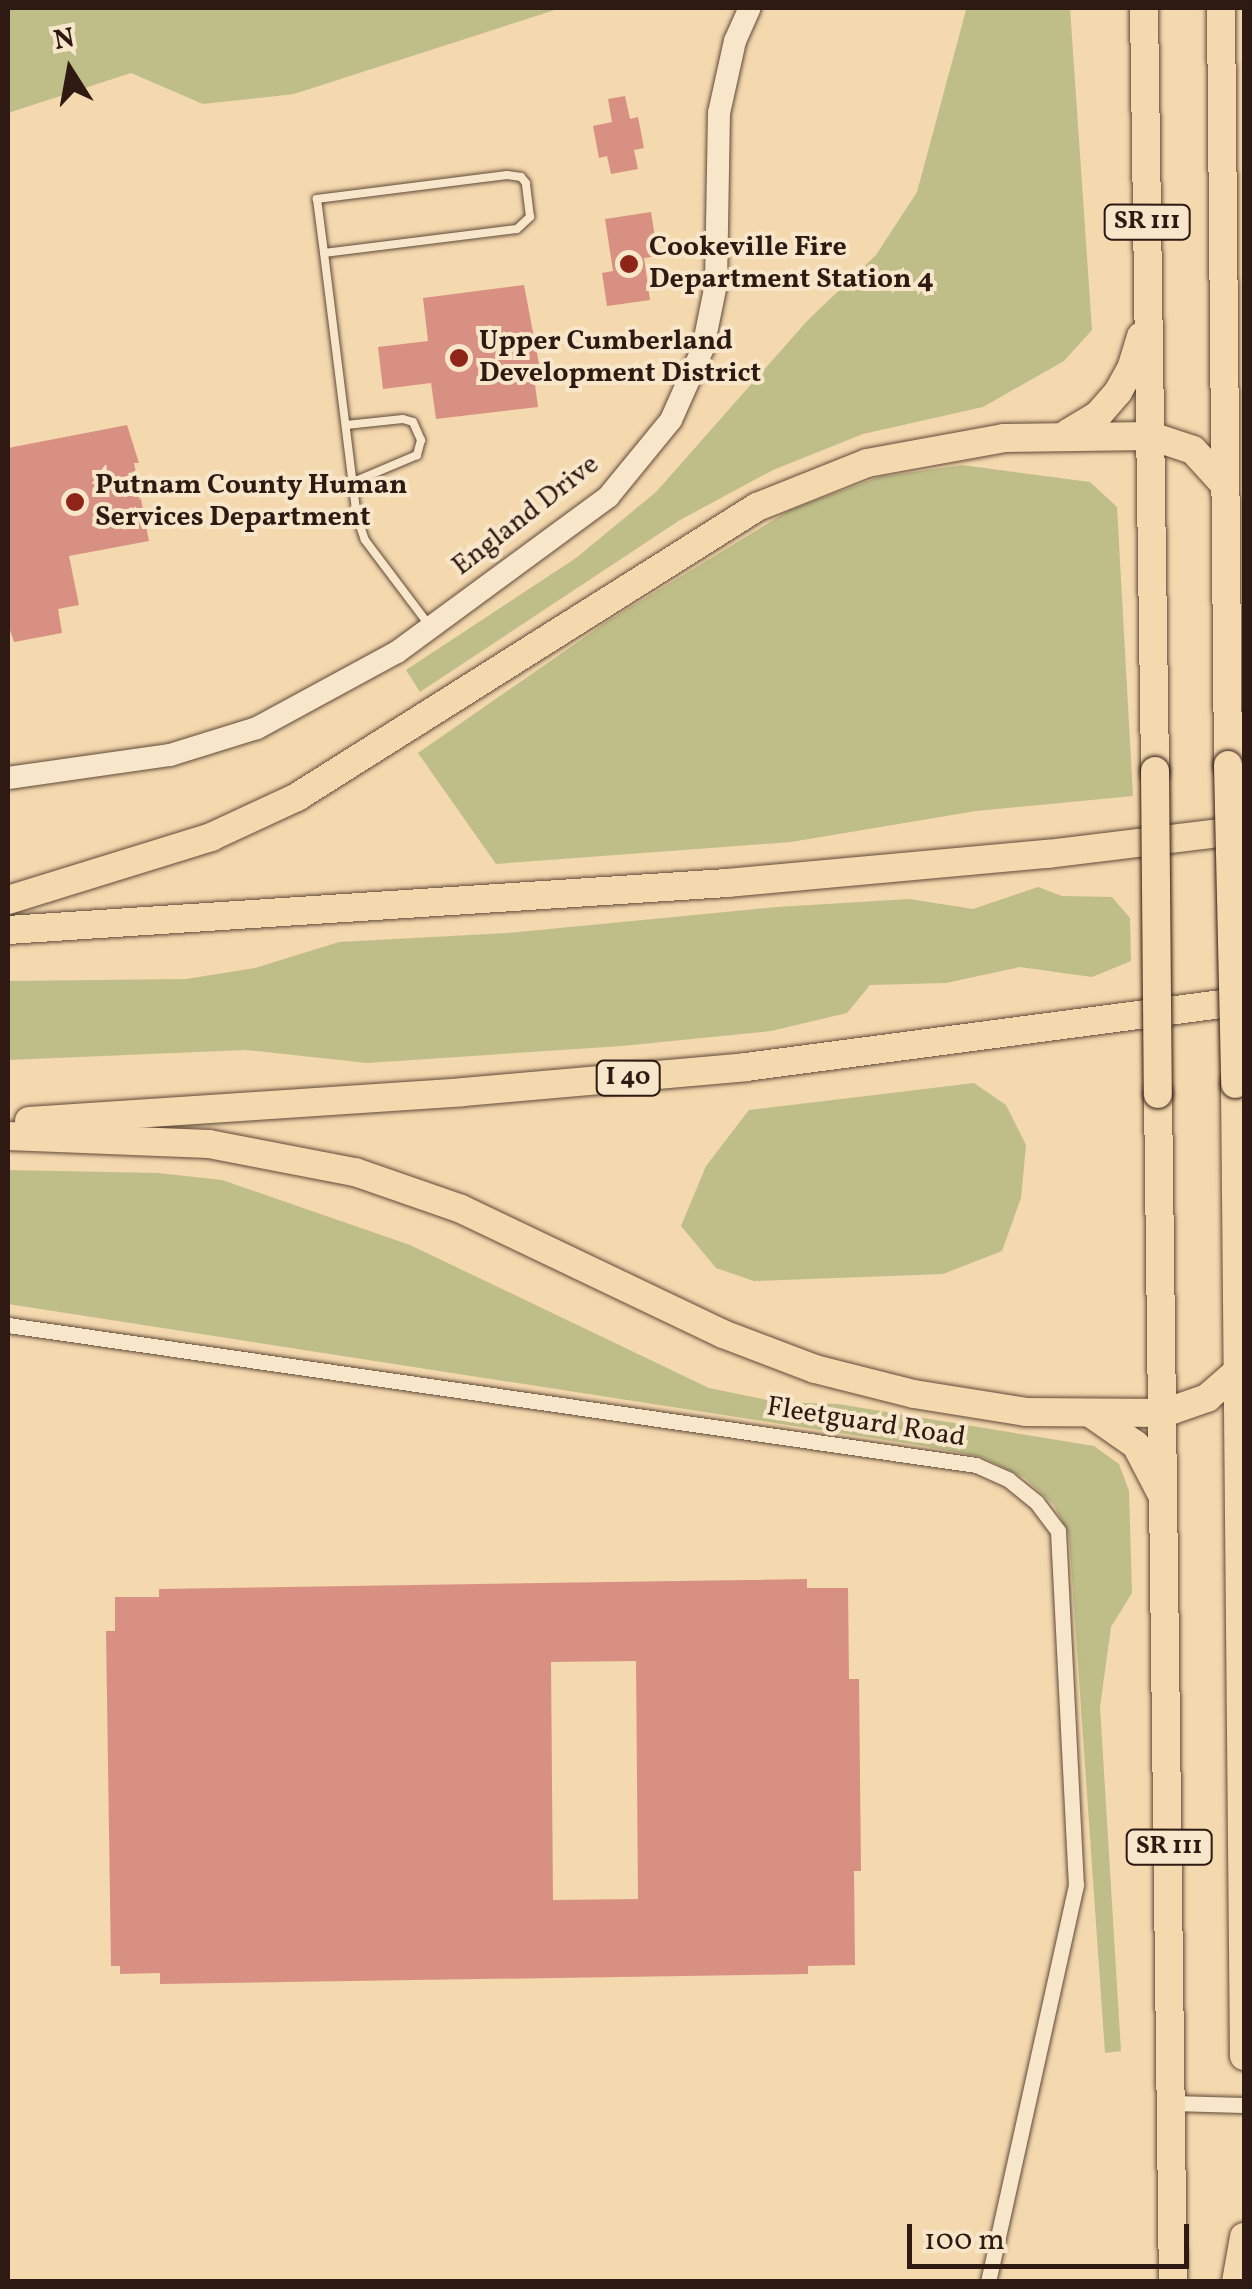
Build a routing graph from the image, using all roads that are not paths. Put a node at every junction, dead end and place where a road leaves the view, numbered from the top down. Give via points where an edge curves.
1 (750, 8) edge
2 (1144, 8) edge
3 (1221, 8) edge
4 (324, 253) junction
5 (1148, 310) junction
6 (1223, 330) junction
7 (1244, 398) edge
8 (346, 425) junction
9 (1066, 434) junction
10 (1151, 436) junction
11 (1235, 436) edge
12 (1188, 448) junction
13 (353, 482) junction
14 (1225, 485) junction
15 (1151, 511) junction
16 (431, 628) junction
17 (8, 778) edge
18 (1244, 830) edge
19 (8, 900) edge
20 (8, 930) edge
21 (1244, 1001) edge
22 (8, 1123) edge
23 (8, 1136) edge
24 (8, 1325) edge
25 (1162, 1340) junction
26 (1239, 1370) junction
27 (1203, 1400) junction
28 (1242, 1410) edge
29 (1164, 1413) junction
30 (1092, 1414) junction
31 (1165, 1500) junction
32 (1243, 1505) edge
33 (1244, 1924) edge
34 (1244, 2056) edge
35 (1172, 2103) junction
36 (1244, 2105) edge
37 (1244, 2237) edge
38 (988, 2282) edge
39 (1174, 2282) edge
40 (1236, 2282) edge

1 - 16 street, England Drive via 734,41 719,114 716,284 703,348 671,420 608,497
2 - 5 highway, SR 111
3 - 6 highway, SR 111
4 - 4 lane via 317,199 507,176 526,184 530,218 517,229
4 - 8 lane
5 - 9 highway via 1118,392 1098,415
5 - 10 highway, SR 111
6 - 7 highway
6 - 11 highway, SR 111
8 - 13 lane
8 - 13 lane via 403,419 413,422 420,440 418,455
9 - 10 highway
9 - 19 highway via 866,463 757,507 296,797 211,837
10 - 12 highway
10 - 15 highway, SR 111
11 - 12 highway
11 - 14 highway, SR 111
12 - 14 highway
12 - 15 highway via 1163,476
13 - 16 lane via 365,540
14 - 26 highway, SR 111, bridge
15 - 25 highway, SR 111, bridge
16 - 17 street, England Drive via 257,728 170,755
18 - 20 highway via 727,883
21 - 22 highway, I 40 via 746,1067
23 - 30 highway via 210,1144 355,1172 462,1209 723,1334 816,1370 1026,1412
24 - 38 street, Fleetguard Road via 976,1465 1037,1503 1058,1532 1076,1885
25 - 27 highway via 1176,1376
25 - 29 highway, SR 111
26 - 27 highway
26 - 28 highway, SR 111
27 - 28 highway
27 - 29 highway
28 - 32 highway, SR 111
29 - 30 highway
29 - 31 highway, SR 111
30 - 31 highway via 1136,1444
31 - 35 highway, SR 111
32 - 33 highway, SR 111
33 - 34 highway, SR 111
35 - 36 street
35 - 39 highway, SR 111
37 - 40 highway

